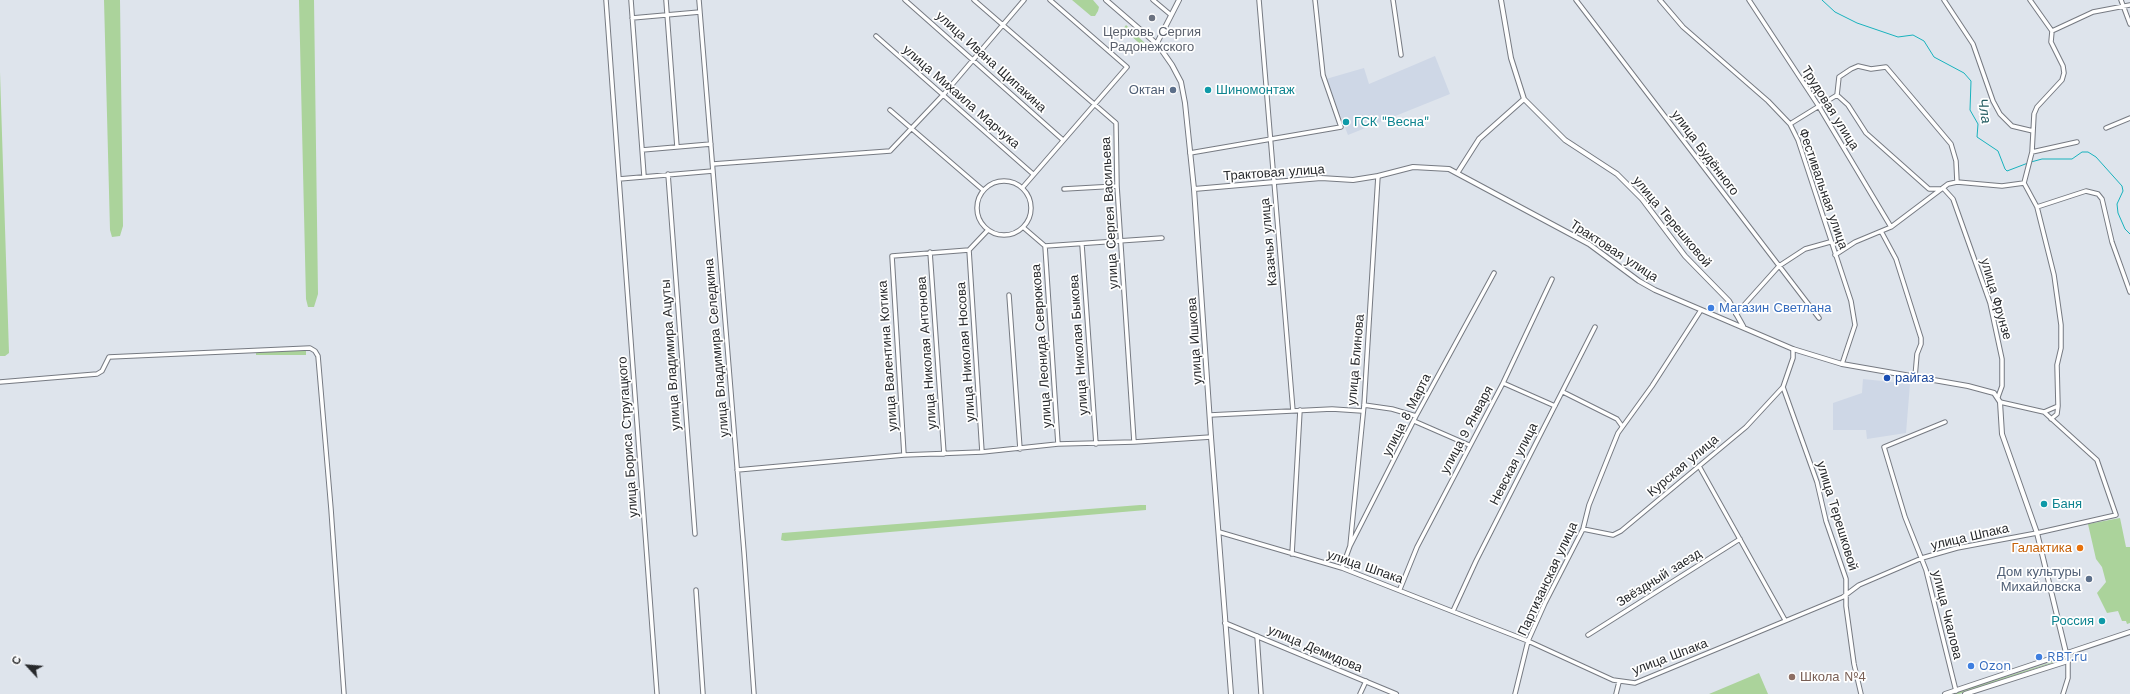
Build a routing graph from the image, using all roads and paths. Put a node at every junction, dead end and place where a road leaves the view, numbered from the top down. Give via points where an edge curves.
1 (606, 0) edge
2 (631, 0) edge
3 (666, 0) edge
4 (699, 0) edge
5 (905, 0) edge
6 (974, 0) edge
7 (1024, 0) edge
8 (1050, 0) edge
9 (1106, 0) edge
10 (1154, 0) edge
11 (1180, 0) edge
12 (1259, 0) edge
13 (1315, 0) edge
14 (1393, 0) edge
15 (1501, 0) edge
16 (1576, 0) edge
17 (1660, 0) edge
18 (1749, 0) edge
19 (1944, 0) edge
20 (2030, 0) edge
21 (2120, 0) edge
22 (2122, 6) junction
23 (2130, 6) edge
24 (700, 12) junction
25 (1171, 14) junction
26 (667, 15) junction
27 (632, 18) junction
28 (2130, 24) edge
29 (1003, 26) junction
30 (2052, 31) junction
31 (876, 36) dead end
32 (1156, 43) junction
33 (1401, 54) dead end
34 (973, 60) junction
35 (944, 94) junction
36 (1836, 95) junction
37 (1524, 99) junction
38 (1095, 104) junction
39 (1818, 106) junction
40 (890, 110) dead end
41 (2130, 118) edge
42 (1790, 124) junction
43 (913, 128) junction
44 (2106, 128) dead end
45 (2033, 131) junction
46 (1270, 139) junction
47 (1063, 140) junction
48 (2077, 142) dead end
49 (711, 144) junction
50 (677, 147) junction
51 (642, 150) junction
52 (2032, 152) junction
53 (1190, 153) junction
54 (713, 164) junction
55 (713, 171) junction
56 (1458, 172) junction
57 (668, 174) junction
58 (1033, 174) junction
59 (644, 176) junction
60 (1378, 176) junction
61 (619, 179) junction
62 (1274, 182) junction
63 (1957, 182) junction
64 (2024, 183) junction
65 (1117, 186) junction
66 (1023, 188) junction
67 (1943, 188) junction
68 (1194, 189) junction
69 (983, 190) junction
70 (1064, 190) dead end
71 (2037, 207) junction
72 (1891, 227) junction
73 (1024, 228) junction
74 (987, 231) junction
75 (1882, 232) junction
76 (1162, 238) dead end
77 (1122, 242) junction
78 (1830, 242) junction
79 (1082, 245) junction
80 (1045, 246) junction
81 (969, 250) junction
82 (930, 252) junction
83 (1835, 254) junction
84 (1779, 266) junction
85 (1494, 273) dead end
86 (1552, 279) dead end
87 (2130, 292) edge
88 (1009, 295) dead end
89 (1701, 310) junction
90 (1736, 314) junction
91 (1819, 318) dead end
92 (1743, 326) junction
93 (1595, 327) dead end
94 (1793, 349) junction
95 (1842, 364) junction
96 (1915, 377) junction
97 (0, 382) edge
98 (1503, 383) junction
99 (1783, 387) junction
100 (1563, 392) junction
101 (1998, 397) junction
102 (2000, 402) junction
103 (1364, 405) junction
104 (1555, 406) junction
105 (2058, 406) junction
106 (1300, 410) junction
107 (1293, 411) junction
108 (1362, 411) junction
109 (2044, 412) junction
110 (1210, 415) junction
111 (1416, 416) junction
112 (2051, 419) junction
113 (1414, 421) junction
114 (1944, 422) dead end
115 (1622, 426) junction
116 (1211, 436) junction
117 (1134, 442) junction
118 (1058, 444) junction
119 (1096, 444) junction
120 (1469, 445) junction
121 (1020, 449) junction
122 (982, 452) junction
123 (944, 454) junction
124 (904, 455) junction
125 (1699, 466) junction
126 (738, 470) junction
127 (1583, 529) junction
128 (1219, 532) junction
129 (2036, 533) junction
130 (695, 534) dead end
131 (1740, 539) junction
132 (1350, 546) junction
133 (1292, 554) junction
134 (1922, 558) junction
135 (1342, 568) junction
136 (1400, 589) junction
137 (696, 590) dead end
138 (1847, 593) junction
139 (1453, 611) junction
140 (1785, 620) junction
141 (1226, 623) junction
142 (2130, 632) edge
143 (1588, 635) dead end
144 (1257, 636) junction
145 (1528, 641) junction
146 (2067, 654) junction
147 (2068, 660) junction
148 (1366, 681) junction
149 (1620, 682) junction
150 (1956, 691) junction
151 (344, 694) edge
152 (657, 694) edge
153 (703, 694) edge
154 (754, 694) edge
155 (1231, 694) edge
156 (1262, 694) edge
157 (1360, 694) edge
158 (1396, 694) edge
159 (1515, 694) edge
160 (1616, 694) edge
161 (1862, 694) edge
162 (1945, 694) edge
163 (1965, 694) edge
164 (2062, 694) edge

1 - 61 street, улица Бориса Стругацкого
2 - 27 street
3 - 26 street
4 - 24 street, улица Владимира Селедкина
5 - 34 street, улица Ивана Щипакина
6 - 29 street, улица Сергея Васильева
7 - 29 street
8 - 38 street via 1127,67
9 - 32 street, улица Ишкова
10 - 25 street
11 - 25 street
12 - 46 street, Казачья улица
13 - 46 street via 1323,75 1341,127
14 - 33 street
15 - 37 street, улица Терешковой via 1511,58
16 - 84 street, улица Будённого
17 - 42 street, Фестивальная улица via 1683,27 1768,101
18 - 39 street, Трудовая улица
19 - 45 street via 1973,44 2000,114 2012,126
20 - 30 street
21 - 22 street
22 - 23 street
22 - 28 street
22 - 30 street via 2093,12
24 - 26 street
24 - 49 street, улица Владимира Селедкина
25 - 32 street
26 - 27 street
26 - 50 street
27 - 51 street
29 - 34 street
29 - 38 street, улица Сергея Васильева
30 - 45 street via 2050,37 2064,73 2062,80 2037,107
31 - 35 street, улица Михаила Марчука
32 - 53 street, улица Ишкова via 1181,82
34 - 35 street
34 - 47 street, улица Ивана Щипакина
35 - 43 street
35 - 58 street, улица Михаила Марчука
36 - 39 street
36 - 63 street via 1839,77 1851,69 1858,66 1871,69 1886,67 1951,144 1956,161
36 - 67 street via 1848,104 1866,133 1929,189
37 - 56 street via 1479,139
37 - 90 street, улица Терешковой via 1565,140 1617,174 1642,199 1685,256 1729,301
38 - 47 street
38 - 65 street, улица Сергея Васильева via 1116,123
39 - 42 street
39 - 72 street, Трудовая улица
40 - 43 street
41 - 44 street
42 - 78 street, Фестивальная улица via 1798,140
43 - 54 street via 890,151
43 - 69 street
45 - 52 street
46 - 53 street
46 - 62 street, Казачья улица
47 - 58 street
48 - 52 street
49 - 50 street
49 - 54 street, улица Владимира Селедкина
50 - 51 street
51 - 59 street
52 - 64 street
53 - 68 street, улица Ишкова
54 - 55 street, улица Владимира Селедкина
55 - 57 street
55 - 126 street, улица Владимира Селедкина
56 - 60 street, Трактовая улица via 1419,166
56 - 89 street, Трактовая улица via 1590,244 1649,287
57 - 59 street
57 - 130 street, улица Владимира Ацуты
58 - 66 street
59 - 61 street
60 - 62 street, Трактовая улица via 1353,180 1321,178
60 - 103 street, улица Блинова
61 - 152 street, улица Бориса Стругацкого
62 - 68 street, Трактовая улица
62 - 107 street, Казачья улица
63 - 64 street via 2002,186
63 - 67 street
64 - 71 street
65 - 70 street
65 - 77 street, улица Сергея Васильева
66 - 69 street via 1014,182 1004,180 996,181
66 - 73 street via 1030,198 1032,208
67 - 72 street
67 - 101 street, улица Фрунзе via 1953,199 1990,303 2002,359 2002,386
68 - 110 street, улица Ишкова
69 - 74 street via 977,203 977,213 980,223
71 - 87 street via 2086,191 2098,194 2102,199 2112,242
71 - 105 street via 2054,275 2061,325 2061,348 2057,365
72 - 75 street
73 - 74 street via 1009,235 998,236
73 - 80 street
74 - 81 street
75 - 83 street via 1855,242
75 - 96 street via 1896,259 1921,338 1916,354
76 - 77 street
77 - 79 street
77 - 117 street, улица Сергея Васильева
78 - 83 street, Фестивальная улица
78 - 84 street via 1805,249
79 - 80 street
79 - 119 street, улица Николая Быкова
80 - 118 street, улица Леонида Севрюкова
81 - 82 street
81 - 122 street, улица Николая Носова
82 - 123 street, улица Николая Антонова
82 - 124 street, улица Валентина Котика via 892,256
83 - 95 street, Фестивальная улица via 1851,301 1855,325
84 - 90 street
84 - 91 street, улица Будённого
85 - 111 street, улица 8 Марта
86 - 98 street, улица 9 Января
88 - 121 street
89 - 92 street, Трактовая улица
89 - 115 street, Партизанская улица via 1629,420
90 - 92 street, улица Терешковой
92 - 94 street, Трактовая улица
93 - 100 street, Невская улица
94 - 95 street, Трактовая улица
94 - 99 street via 1793,358
95 - 96 street, Трактовая улица
96 - 101 street, Трактовая улица via 1968,386
97 - 151 street via 97,374 102,372 109,358 310,348 315,350 318,356 331,509
98 - 104 street
98 - 120 street, улица 9 Января
99 - 125 street, Курская улица via 1746,426
99 - 138 street, улица Терешковой via 1817,482 1826,521 1846,579
100 - 104 street, Невская улица
100 - 115 street via 1617,419
101 - 102 street
102 - 109 street
102 - 129 street via 2002,434
103 - 108 street, улица Блинова
103 - 111 street
104 - 139 street, Невская улица
105 - 109 street
105 - 112 street via 2057,414
106 - 107 street
106 - 108 street
106 - 133 street
107 - 110 street
108 - 132 street, улица Блинова
109 - 112 street
110 - 116 street, улица Ишкова
111 - 113 street, улица 8 Марта
112 - 129 street, улица Шпака via 2097,460 2116,515
113 - 120 street
113 - 132 street, улица 8 Марта
114 - 134 street, улица Чкалова via 1884,447 1905,517
115 - 127 street, Партизанская улица via 1589,505
116 - 117 street
116 - 128 street, улица Ишкова
117 - 119 street
118 - 119 street
118 - 121 street
120 - 136 street, улица 9 Января via 1417,547
121 - 122 street
122 - 123 street
123 - 124 street
124 - 126 street
125 - 127 street, Курская улица via 1613,535
125 - 131 street
126 - 154 street, улица Владимира Селедкина
127 - 145 street, Партизанская улица
128 - 133 street, улица Шпака
128 - 141 street, улица Ишкова
129 - 134 street, улица Шпака via 1957,548
129 - 146 street
131 - 140 street
131 - 143 street, Звёздный заезд
132 - 135 street, улица 8 Марта
133 - 135 street, улица Шпака
134 - 138 street, улица Шпака via 1859,585
134 - 150 street, улица Чкалова
135 - 136 street, улица Шпака
136 - 139 street, улица Шпака
137 - 153 street
138 - 140 street, улица Шпака via 1843,597
138 - 161 street, улица Терешковой via 1846,606 1854,664
139 - 145 street, улица Шпака
140 - 149 street, улица Шпака via 1644,681 1635,684
141 - 144 street, улица Демидова
141 - 155 street, улица Ишкова
142 - 146 street
144 - 148 street, улица Демидова
144 - 156 street
145 - 149 street, улица Шпака
145 - 159 street, Партизанская улица
146 - 147 street
146 - 150 street
147 - 163 street
147 - 164 street via 2068,678
148 - 157 street
148 - 158 street, улица Демидова
149 - 160 street
150 - 162 street

